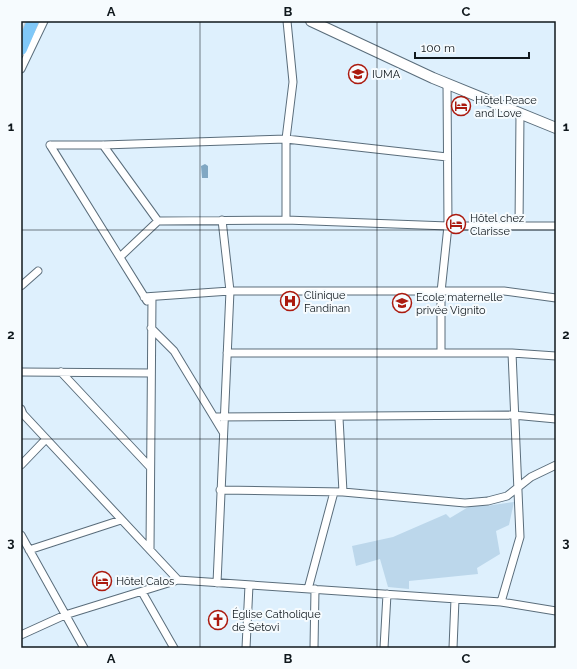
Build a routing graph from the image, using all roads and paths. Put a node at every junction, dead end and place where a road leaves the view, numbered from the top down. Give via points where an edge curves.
1 (33, 21) edge
2 (44, 21) edge
3 (287, 21) edge
4 (311, 21) edge
5 (21, 49) edge
6 (21, 69) edge
7 (447, 83) junction
8 (520, 114) junction
9 (556, 128) edge
10 (286, 139) junction
11 (104, 145) junction
12 (447, 157) junction
13 (222, 220) junction
14 (286, 220) junction
15 (158, 221) junction
16 (448, 226) junction
17 (519, 226) junction
18 (556, 226) edge
19 (120, 257) junction
20 (38, 271) dead end
21 (21, 286) edge
22 (230, 291) junction
23 (441, 292) junction
24 (148, 297) junction
25 (556, 298) edge
26 (151, 328) junction
27 (227, 353) junction
28 (441, 353) junction
29 (512, 353) junction
30 (556, 356) edge
31 (21, 372) edge
32 (61, 372) junction
33 (151, 373) junction
34 (21, 409) edge
35 (513, 415) junction
36 (214, 417) junction
37 (224, 417) junction
38 (339, 418) junction
39 (556, 419) edge
40 (223, 432) junction
41 (46, 439) junction
42 (21, 465) edge
43 (556, 465) edge
44 (150, 468) junction
45 (517, 487) junction
46 (220, 490) junction
47 (334, 492) junction
48 (343, 492) junction
49 (121, 520) junction
50 (21, 535) edge
51 (29, 550) junction
52 (150, 550) junction
53 (178, 580) junction
54 (217, 583) junction
55 (249, 585) junction
56 (308, 589) junction
57 (315, 589) junction
58 (142, 592) junction
59 (387, 594) junction
60 (455, 599) junction
61 (501, 602) junction
62 (556, 611) edge
63 (65, 615) junction
64 (21, 635) edge
65 (84, 648) edge
66 (174, 648) edge
67 (246, 648) edge
68 (314, 648) edge
69 (384, 648) edge
70 (453, 648) edge

1 - 5 highway
2 - 6 street
3 - 10 street via 293,82
4 - 7 main road
7 - 8 main road
7 - 12 street
8 - 9 main road
8 - 17 street
10 - 11 street
10 - 12 street
10 - 14 street
11 - 15 street
11 - 19 street via 50,145
12 - 16 street
13 - 14 street
13 - 15 street
13 - 22 street
14 - 16 street
15 - 19 street
16 - 17 street
16 - 23 street
17 - 18 street
19 - 24 street
20 - 21 street
22 - 23 street
22 - 24 street
22 - 27 street
23 - 25 street via 504,291
23 - 28 street
24 - 26 street via 152,309
26 - 33 street
26 - 36 street via 174,351
27 - 28 street
27 - 37 street
28 - 29 street
29 - 30 street
29 - 35 street
31 - 32 street
32 - 33 street
32 - 44 street
33 - 44 street
34 - 41 street
35 - 38 street
35 - 39 street
35 - 45 street
36 - 37 street
36 - 40 street
37 - 38 street
37 - 40 street
38 - 48 street
40 - 46 street
41 - 42 street
41 - 49 street
43 - 45 street
44 - 52 street
45 - 48 street via 507,496 465,503
45 - 61 street via 519,545
46 - 47 street
46 - 54 street
47 - 48 street
47 - 56 street
49 - 51 street
49 - 52 street
50 - 51 street
51 - 63 street
52 - 53 street
53 - 54 street
53 - 58 street
54 - 55 street
55 - 56 street
55 - 67 street
56 - 57 street
57 - 59 street
57 - 68 street
58 - 63 street
58 - 66 street
59 - 60 street
59 - 69 street
60 - 61 street
60 - 70 street
61 - 62 street
63 - 64 street
63 - 65 street

